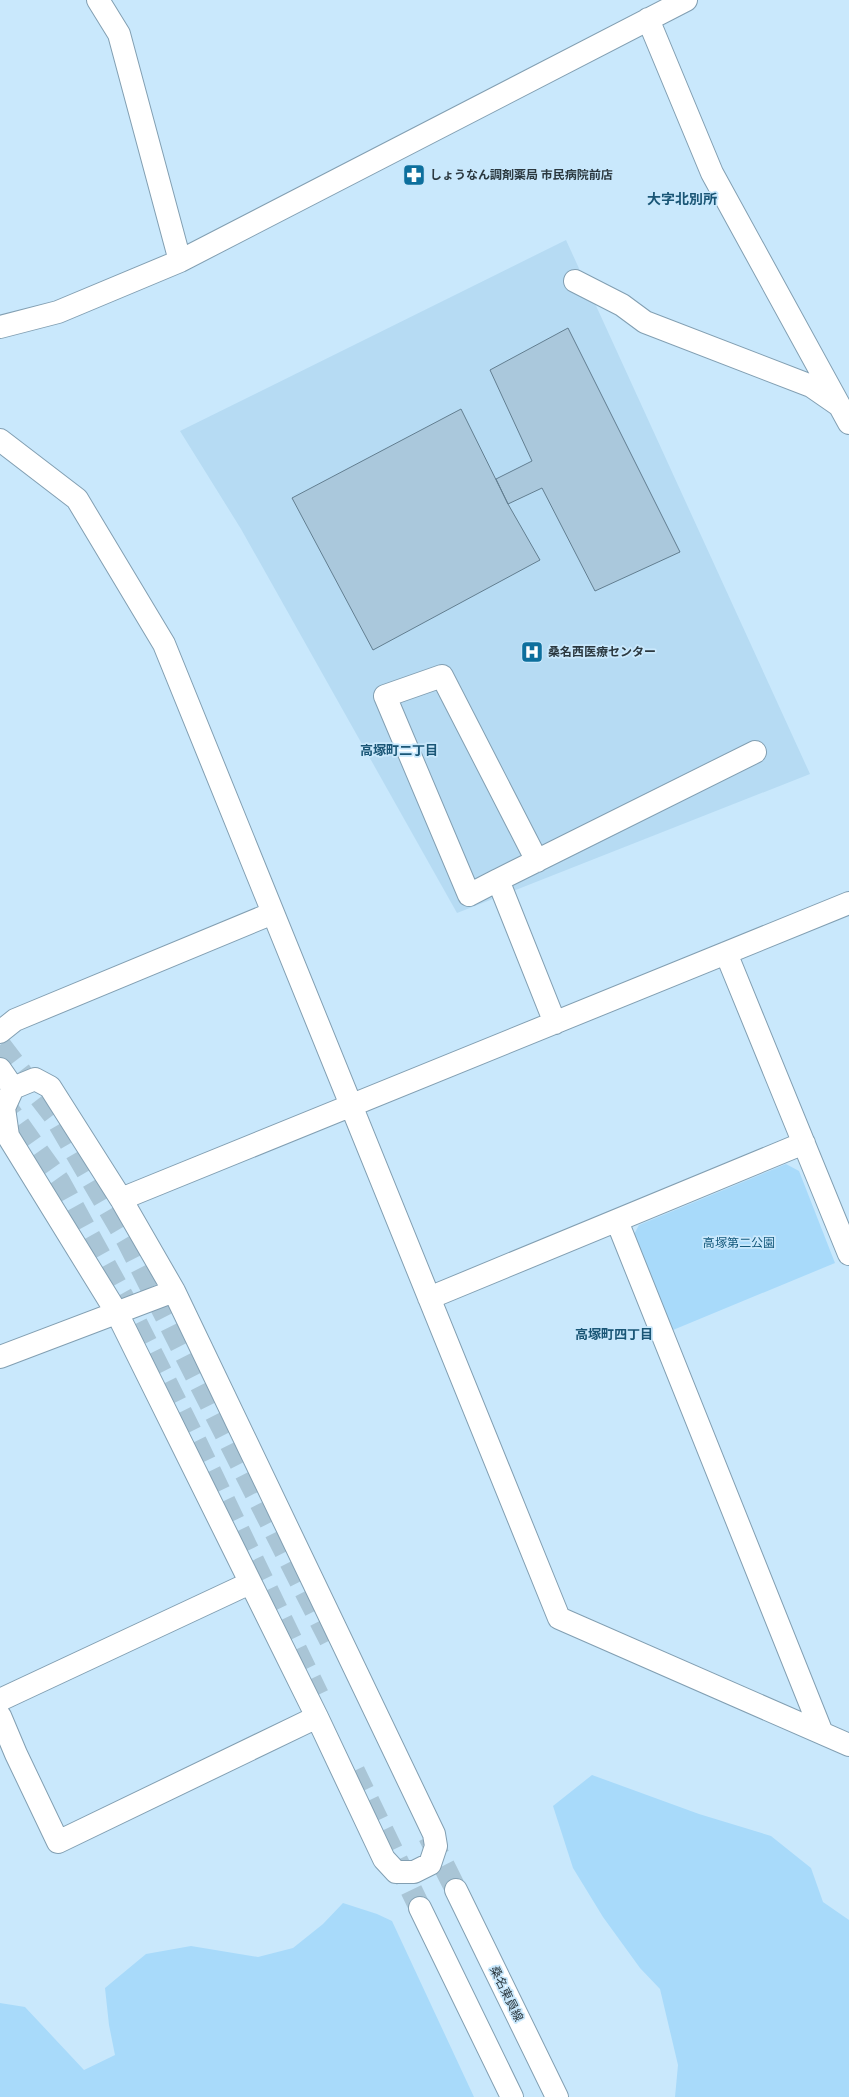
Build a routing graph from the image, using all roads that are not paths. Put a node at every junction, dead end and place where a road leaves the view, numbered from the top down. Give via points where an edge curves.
1 (98, 0) edge
2 (686, 0) edge
3 (648, 19) junction
4 (180, 261) junction
5 (575, 281) dead end
6 (0, 327) edge
7 (845, 415) edge
8 (0, 440) edge
9 (755, 752) dead end
10 (537, 861) junction
11 (498, 880) junction
12 (849, 903) edge
13 (273, 913) junction
14 (726, 953) junction
15 (555, 1023) junction
16 (0, 1032) edge
17 (0, 1069) edge
18 (13, 1088) junction
19 (350, 1104) junction
20 (804, 1143) junction
21 (120, 1199) junction
22 (617, 1221) junction
23 (849, 1254) edge
24 (174, 1291) junction
25 (429, 1298) junction
26 (117, 1313) junction
27 (0, 1357) edge
28 (250, 1583) junction
29 (0, 1700) edge
30 (0, 1716) edge
31 (317, 1717) junction
32 (822, 1733) junction
33 (849, 1745) edge
34 (8, 1755) edge
35 (456, 1890) tunnel mouth
36 (420, 1908) tunnel mouth
37 (512, 2097) edge
38 (556, 2097) edge

1 - 4 street via 119,34
2 - 3 street
3 - 4 street
3 - 7 street via 712,173
4 - 6 street via 58,312
5 - 7 street via 622,305 645,322 811,386
8 - 13 street via 77,499 164,644
9 - 10 street
10 - 11 street
10 - 11 street via 442,676 385,696 469,895
11 - 15 street
12 - 14 street
13 - 16 street via 15,1020
13 - 19 street
14 - 15 street
14 - 20 street
15 - 19 street
17 - 18 street
18 - 21 street via 35,1079 50,1087
18 - 26 street via 4,1108 8,1136
19 - 21 street
19 - 25 street
20 - 22 street
20 - 23 street
21 - 24 street
22 - 25 street
22 - 32 street
24 - 26 street
24 - 31 street via 434,1834 436,1846 430,1864 414,1872 396,1872 384,1860
25 - 32 street via 559,1618
26 - 27 street
26 - 28 street
28 - 29 street
28 - 31 street
30 - 34 street
31 - 34 street via 58,1842
32 - 33 street
35 - 38 street, 桑名東員線
36 - 37 street

